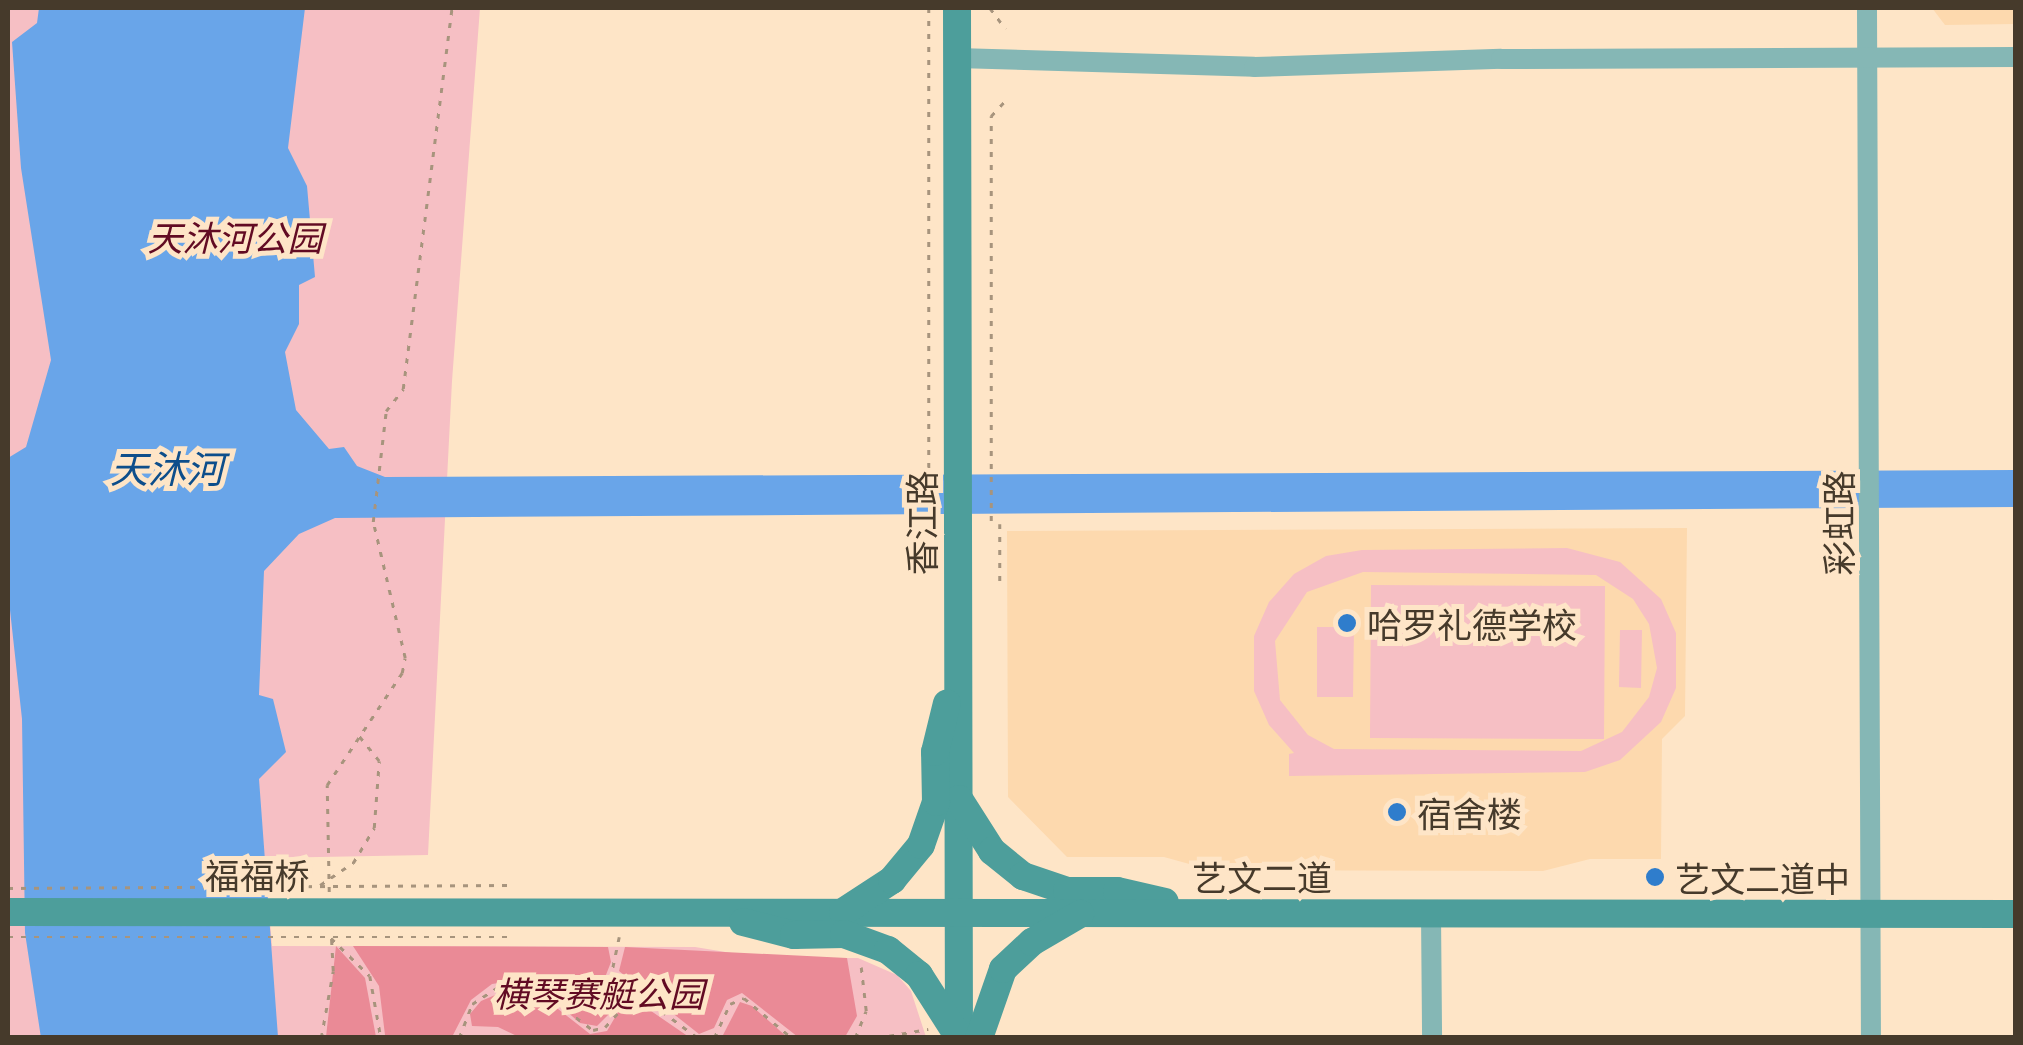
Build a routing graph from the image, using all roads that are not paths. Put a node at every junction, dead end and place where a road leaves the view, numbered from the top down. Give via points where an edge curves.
1 (957, 8) edge
2 (1868, 8) edge
3 (2016, 56) edge
4 (1868, 57) junction
5 (957, 58) junction
6 (958, 658) junction
7 (958, 798) junction
8 (508, 911) joint
9 (8, 912) edge
10 (700, 912) junction
11 (842, 912) junction
12 (958, 912) junction
13 (1082, 913) junction
14 (1210, 913) junction
15 (1431, 914) junction
16 (2016, 914) edge
17 (1870, 915) junction
18 (959, 1038) edge
19 (979, 1038) edge
20 (1432, 1038) edge
21 (1871, 1038) edge

1 - 5 main road, 香江路
2 - 4 street, 彩虹路
3 - 4 street
4 - 5 street via 1254,68
4 - 17 street, 彩虹路
5 - 6 main road, 香江路 via 958,464 944,521
6 - 7 main road, 香江路
6 - 11 main road via 936,752 936,802 921,845 892,880
7 - 12 main road, 香江路
7 - 14 main road via 992,851 1035,881
8 - 9 main road, 福福桥
8 - 10 main road, 艺文二道
10 - 11 main road, 艺文二道
10 - 18 main road via 794,935 844,934 876,944 919,975
11 - 12 main road, 艺文二道
12 - 13 main road, 艺文二道
12 - 18 main road, 香江路
13 - 14 main road, 艺文二道
13 - 19 main road via 1032,942 1003,969
14 - 15 main road, 艺文二道
15 - 17 main road, 艺文二道
15 - 20 street
16 - 17 main road, 艺文二道
17 - 21 street, 彩虹路

